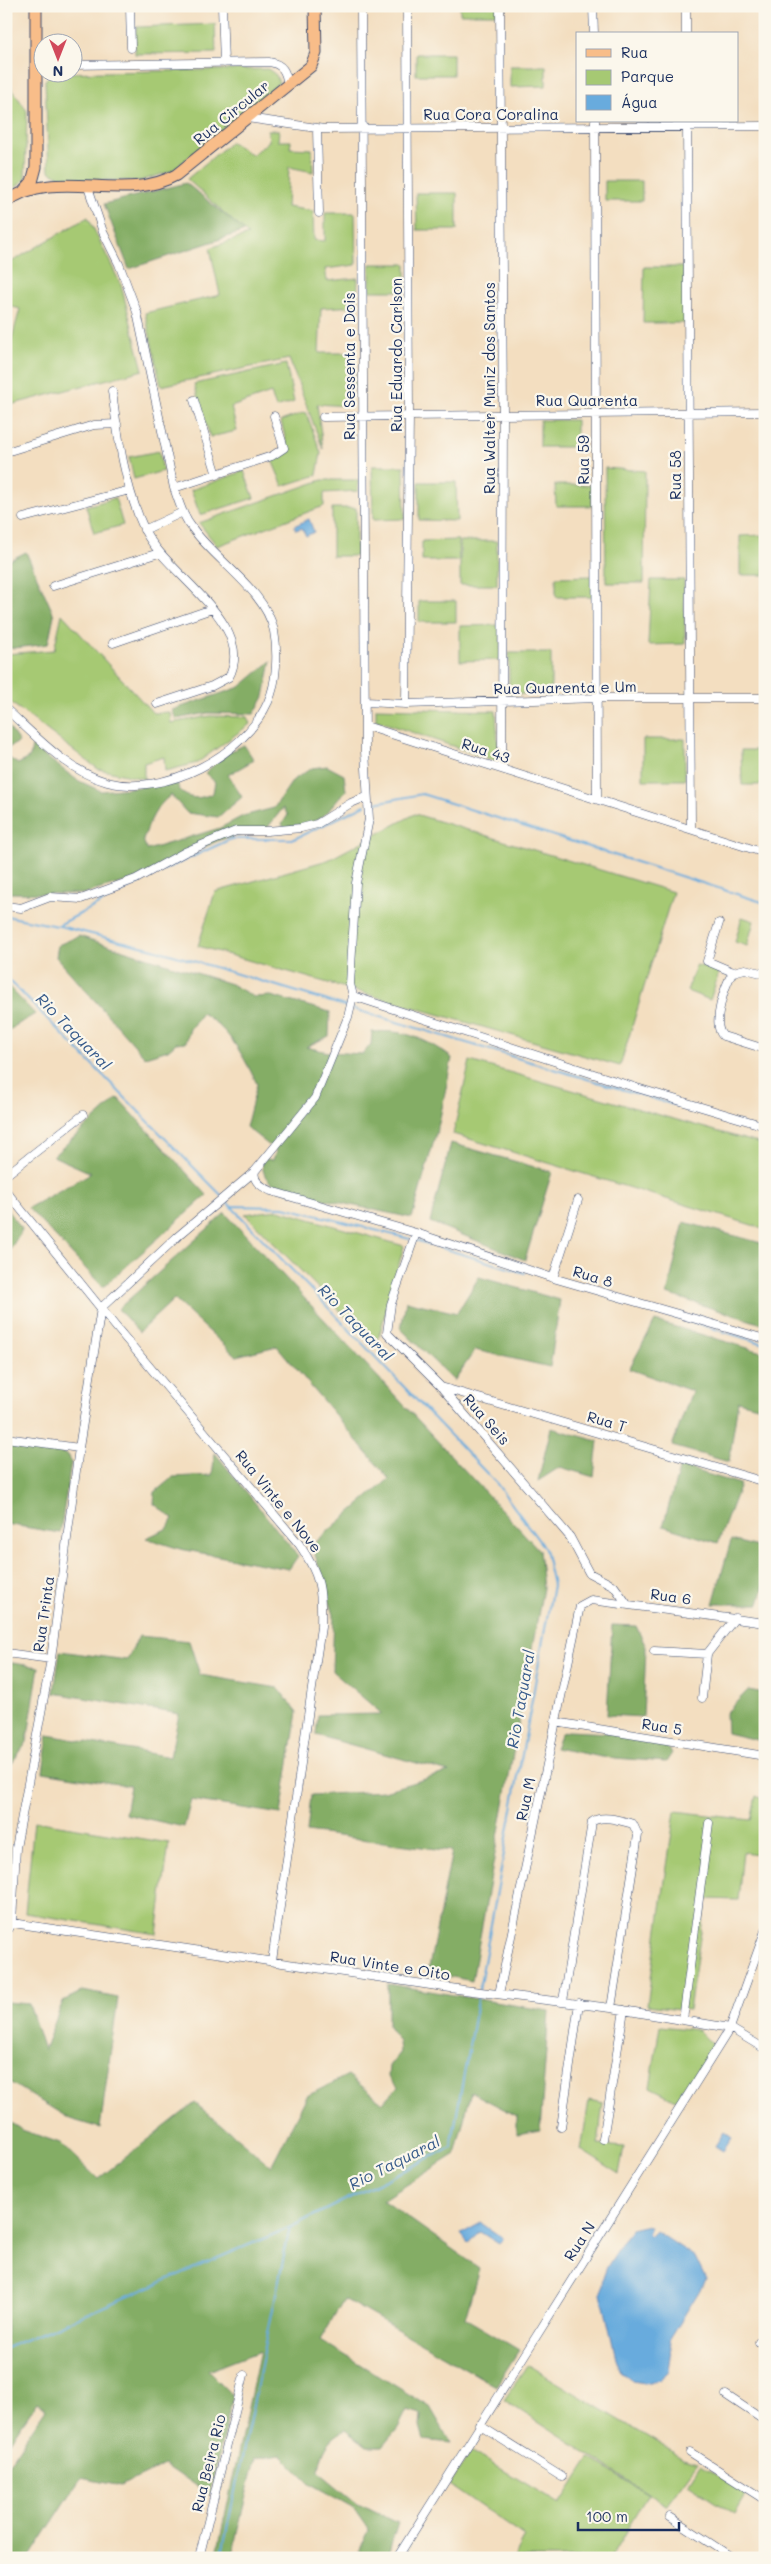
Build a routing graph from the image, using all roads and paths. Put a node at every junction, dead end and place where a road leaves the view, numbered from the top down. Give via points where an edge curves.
1 (36, 6) edge
2 (130, 6) edge
3 (222, 6) edge
4 (315, 6) edge
5 (361, 6) edge
6 (407, 6) edge
7 (500, 6) edge
8 (594, 6) edge
9 (686, 6) edge
10 (37, 32) edge
11 (594, 32) edge
12 (686, 32) edge
13 (131, 48) dead end
14 (224, 63) junction
15 (82, 65) edge
16 (39, 82) edge
17 (288, 85) junction
18 (247, 118) junction
19 (595, 124) edge
20 (687, 124) edge
21 (765, 126) edge
22 (317, 128) junction
23 (362, 128) junction
24 (409, 128) junction
25 (501, 128) junction
26 (37, 161) junction
27 (60, 185) junction
28 (88, 187) junction
29 (22, 192) junction
30 (6, 202) edge
31 (319, 214) dead end
32 (112, 391) dead end
33 (194, 400) dead end
34 (689, 412) junction
35 (765, 412) edge
36 (503, 414) junction
37 (596, 414) junction
38 (410, 415) junction
39 (274, 416) dead end
40 (323, 417) dead end
41 (363, 417) junction
42 (116, 424) junction
43 (6, 452) edge
44 (217, 475) junction
45 (174, 488) junction
46 (130, 490) junction
47 (183, 512) junction
48 (23, 518) dead end
49 (144, 530) junction
50 (158, 553) junction
51 (53, 586) dead end
52 (212, 609) junction
53 (113, 643) dead end
54 (598, 698) junction
55 (765, 698) edge
56 (690, 699) junction
57 (366, 702) junction
58 (504, 702) junction
59 (157, 704) dead end
60 (406, 704) junction
61 (6, 710) edge
62 (366, 726) junction
63 (502, 770) junction
64 (598, 800) junction
65 (368, 806) junction
66 (691, 829) junction
67 (765, 852) edge
68 (6, 906) edge
69 (719, 923) dead end
70 (733, 972) junction
71 (765, 974) edge
72 (353, 996) junction
73 (765, 1049) edge
74 (82, 1115) dead end
75 (765, 1126) edge
76 (255, 1171) junction
77 (6, 1175) edge
78 (6, 1191) edge
79 (578, 1200) dead end
80 (414, 1238) junction
81 (553, 1278) junction
82 (101, 1308) junction
83 (765, 1339) edge
84 (441, 1387) junction
85 (6, 1438) edge
86 (79, 1448) junction
87 (765, 1482) edge
88 (627, 1604) junction
89 (578, 1610) joint
90 (735, 1618) junction
91 (765, 1623) edge
92 (654, 1650) dead end
93 (6, 1653) edge
94 (707, 1654) junction
95 (51, 1659) junction
96 (702, 1698) dead end
97 (555, 1722) junction
98 (765, 1756) edge
99 (709, 1823) dead end
100 (9, 1922) edge
101 (765, 1931) edge
102 (6, 1932) edge
103 (272, 1961) junction
104 (499, 1994) junction
105 (563, 2001) junction
106 (579, 2003) junction
107 (611, 2008) junction
108 (624, 2010) junction
109 (683, 2020) junction
110 (730, 2028) junction
111 (765, 2049) edge
112 (561, 2127) dead end
113 (602, 2139) dead end
114 (244, 2375) dead end
115 (726, 2395) dead end
116 (765, 2420) edge
117 (479, 2425) junction
118 (690, 2452) dead end
119 (562, 2477) dead end
120 (765, 2500) edge
121 (670, 2517) dead end
122 (199, 2558) edge
123 (397, 2558) edge
124 (733, 2558) edge

1 - 10 main road
2 - 13 street
3 - 14 street
4 - 17 main road via 315,59
5 - 23 street, Rua Sessenta e Dois
6 - 24 street, Rua Eduardo Carlson
7 - 25 street, Rua Walter Muniz dos Santos
8 - 11 street
9 - 12 street
14 - 15 street, Rua Circular
14 - 17 street, Rua Circular via 276,63 284,70
16 - 26 main road
17 - 18 main road, Rua Circular
18 - 22 street, Rua Cora Coralina
18 - 28 main road, Rua Circular via 169,179 138,188
19 - 20 street, Rua Cora Coralina
19 - 25 street, Rua Cora Coralina
19 - 37 street, Rua 59
20 - 21 street, Rua Cora Coralina
20 - 34 street, Rua 58
22 - 23 street, Rua Cora Coralina
22 - 31 street
23 - 24 street, Rua Cora Coralina
23 - 41 street, Rua Sessenta e Dois
24 - 25 street, Rua Cora Coralina
24 - 38 street, Rua Eduardo Carlson
25 - 36 street, Rua Walter Muniz dos Santos
26 - 27 main road via 46,177
26 - 29 main road via 34,179
27 - 28 main road, Rua Circular
27 - 29 main road, Rua Circular
28 - 45 street via 103,232 138,312
29 - 30 main road
32 - 42 street
33 - 44 street
34 - 35 street, Rua Quarenta
34 - 37 street, Rua Quarenta
34 - 56 street, Rua 58
36 - 37 street, Rua Quarenta
36 - 38 street, Rua Quarenta
36 - 58 street, Rua Walter Muniz dos Santos
37 - 54 street, Rua 59
38 - 41 street, Rua Quarenta
38 - 60 street, Rua Eduardo Carlson
39 - 44 street via 284,448 272,456
40 - 41 street, Rua Quarenta
41 - 57 street, Rua Sessenta e Dois
42 - 43 street via 86,427
42 - 46 street
44 - 45 street
45 - 47 street
46 - 48 street
46 - 49 street
47 - 49 street
47 - 61 street via 201,538 252,592 274,630 276,659 272,693 255,723 233,746 207,765 156,783 120,784 70,765
49 - 50 street
50 - 51 street
50 - 52 street
52 - 53 street
52 - 59 street via 225,624 234,647 235,660 229,677
54 - 56 street, Rua Quarenta e Um
54 - 58 street, Rua Quarenta e Um
54 - 64 street, Rua 59
55 - 56 street, Rua Quarenta e Um
56 - 66 street, Rua 58
57 - 60 street, Rua Quarenta e Um
57 - 62 street, Rua Sessenta e Dois
58 - 60 street, Rua Quarenta e Um
58 - 63 street, Rua Walter Muniz dos Santos
62 - 63 street, Rua 43
62 - 65 street, Rua Sessenta e Dois
63 - 64 street, Rua 43
64 - 66 street, Rua 43
65 - 68 street via 363,798 317,824 301,828 236,831 185,852 136,879 81,898 50,897 21,908
65 - 72 street, Rua Sessenta e Dois via 368,824 356,883 350,984
66 - 67 street, Rua 43
69 - 70 street via 707,961
70 - 71 street via 745,969
70 - 73 street via 717,1022 718,1031 733,1040
72 - 75 street
72 - 76 street, Rua Sessenta e Dois via 348,1017 315,1098
74 - 77 street
76 - 80 street, Rua 8 via 259,1184 271,1191
76 - 82 street, Rua Sessenta e Dois
78 - 82 street, Rua Vinte e Nove
79 - 81 street
80 - 81 street, Rua 8
80 - 84 street, Rua Seis via 391,1304 387,1333
81 - 83 street, Rua 8
82 - 86 street, Rua Trinta
82 - 103 street, Rua Vinte e Nove via 299,1544 320,1583 321,1627
84 - 87 street, Rua T
84 - 88 street, Rua Seis via 570,1537 589,1573 614,1586
85 - 86 street
86 - 95 street, Rua Trinta
88 - 89 street, Rua 6 via 591,1600
88 - 90 street, Rua 6
89 - 97 street, Rua M
90 - 91 street, Rua 6
90 - 94 street
92 - 94 street
93 - 95 street
94 - 96 street
95 - 100 street, Rua Trinta via 16,1848
97 - 98 street, Rua 5
97 - 104 street, Rua M
99 - 109 street
100 - 102 street
100 - 103 street, Rua Vinte e Oito
101 - 110 street, Rua N
103 - 104 street, Rua Vinte e Oito
104 - 105 street, Rua Vinte e Oito
105 - 106 street, Rua Vinte e Oito
105 - 107 street via 592,1822 600,1818 633,1824 638,1835
106 - 107 street, Rua Vinte e Oito
106 - 112 street
107 - 108 street, Rua Vinte e Oito
108 - 109 street, Rua Vinte e Oito
108 - 113 street
109 - 110 street, Rua Vinte e Oito
110 - 111 street, Rua Vinte e Oito
110 - 117 street, Rua N
114 - 122 street, Rua Beira Rio
115 - 116 street
117 - 119 street
117 - 123 street, Rua N
118 - 120 street
121 - 124 street

